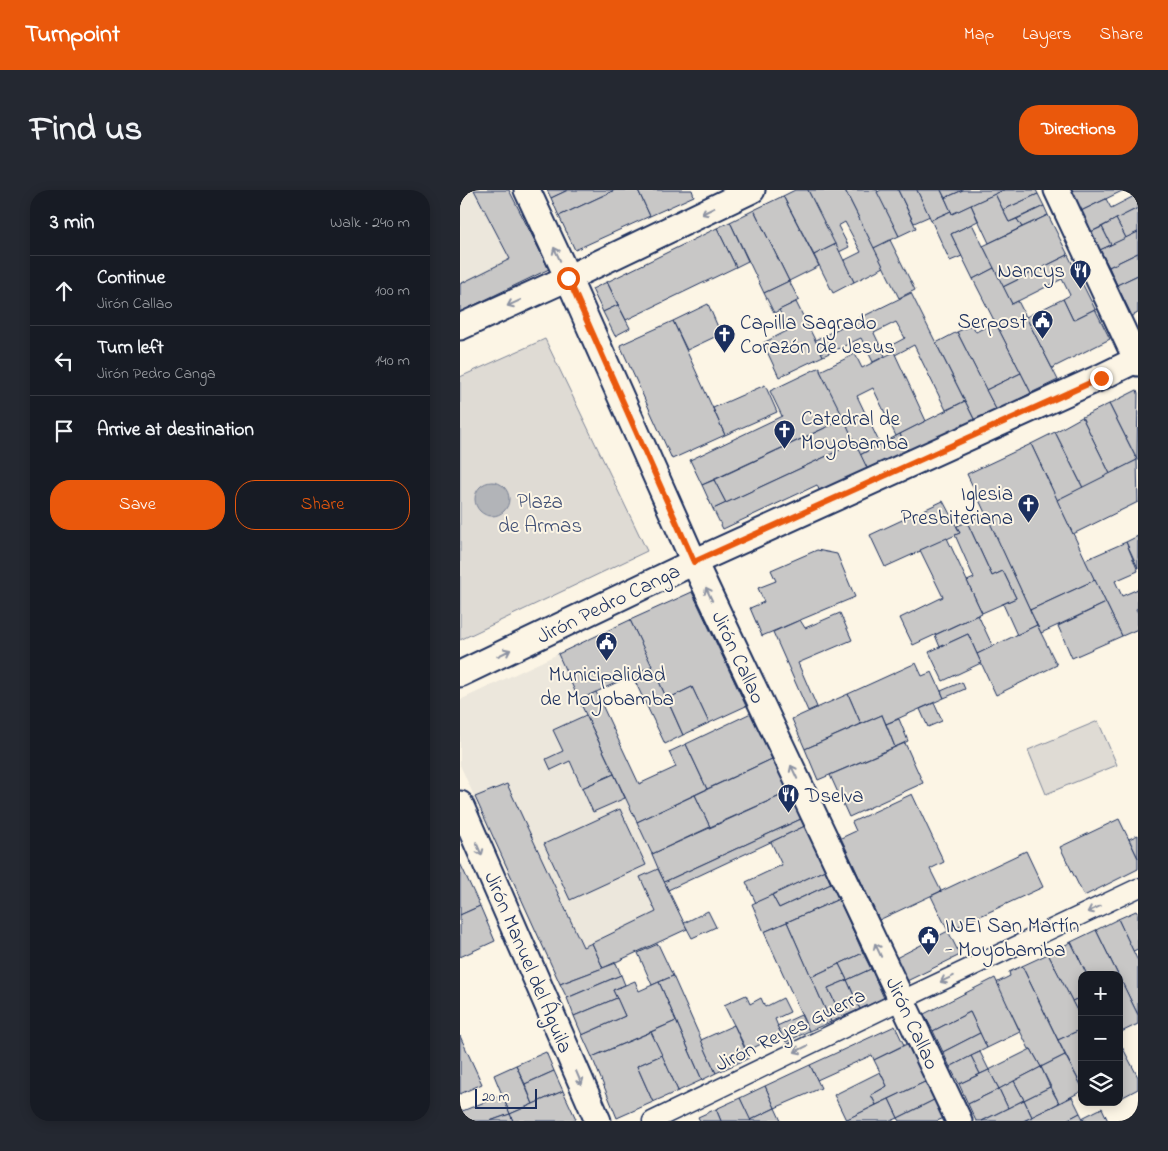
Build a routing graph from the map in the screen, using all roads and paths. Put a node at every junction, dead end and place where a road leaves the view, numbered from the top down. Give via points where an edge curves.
1 (527, 190) edge
2 (752, 190) edge
3 (1057, 190) edge
4 (568, 278) junction
5 (460, 327) edge
6 (1137, 360) edge
7 (694, 562) junction
8 (460, 674) edge
9 (460, 804) edge
10 (1138, 888) edge
11 (902, 1000) junction
12 (598, 1121) edge
13 (652, 1121) edge
14 (959, 1121) edge

4 -> 1 street, Jirón Callao
2 -> 4 street
3 - 6 street
4 -> 5 street
4 - 7 street, Jirón Callao
6 - 7 street, Jirón Pedro Canga
8 -> 7 street, Jirón Pedro Canga
11 -> 7 street, Jirón Callao
9 -> 12 street, Jirón Manuel del Águila
10 -> 11 street, Jirón Reyes Guerra
11 -> 13 street, Jirón Reyes Guerra
11 - 14 street, Jirón Callao

